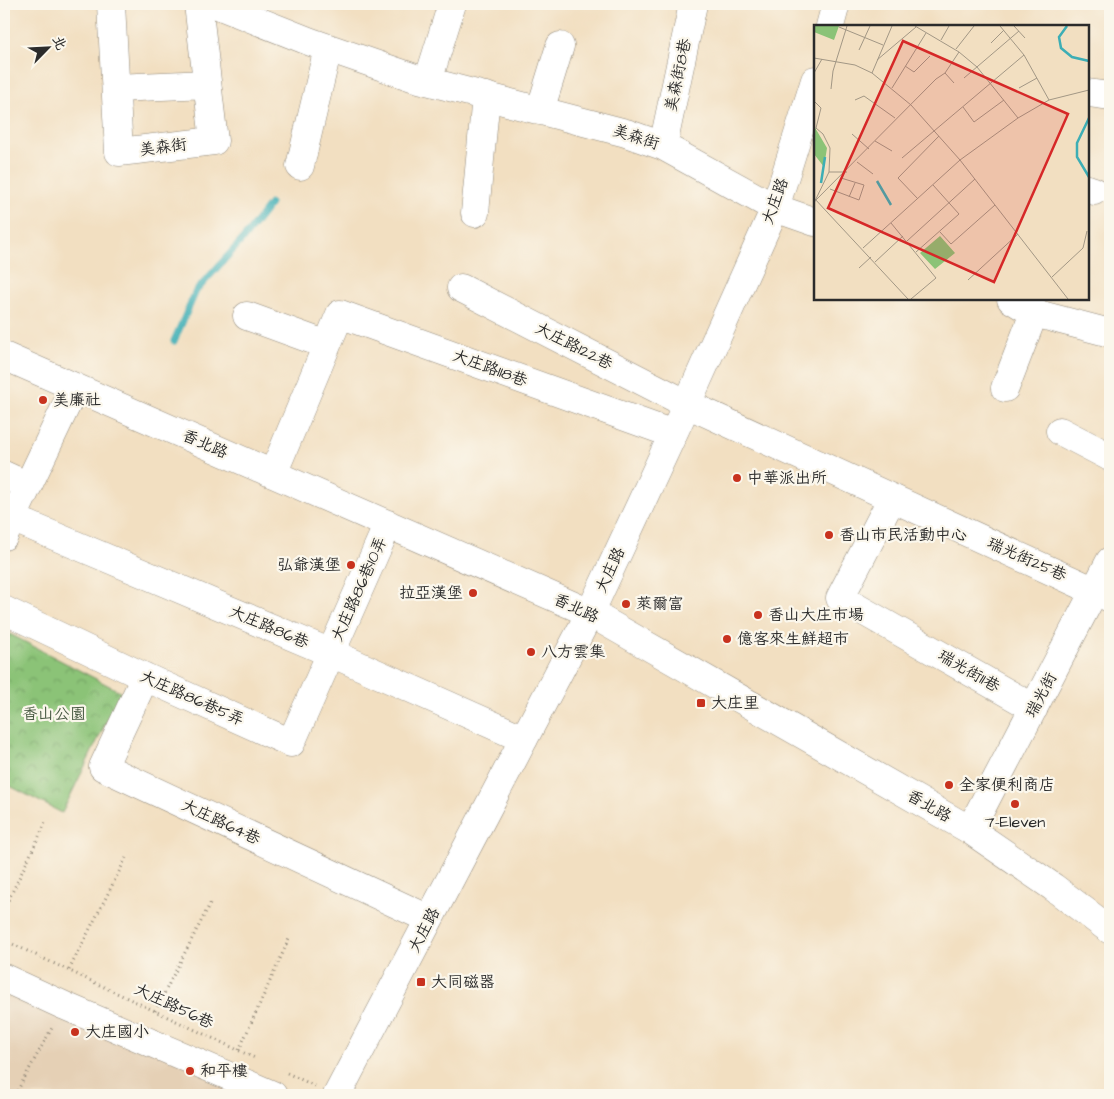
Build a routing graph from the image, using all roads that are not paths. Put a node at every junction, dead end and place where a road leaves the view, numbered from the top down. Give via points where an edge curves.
1 (112, 4) edge
2 (198, 4) edge
3 (215, 4) edge
4 (452, 4) edge
5 (693, 4) edge
6 (836, 4) edge
7 (245, 10) edge
8 (830, 25) edge
9 (560, 46) dead end
10 (328, 48) junction
11 (428, 81) junction
12 (814, 83) edge
13 (207, 84) junction
14 (116, 88) junction
15 (1089, 93) edge
16 (486, 96) junction
17 (1110, 96) edge
18 (540, 110) junction
19 (663, 146) junction
20 (300, 166) dead end
21 (775, 208) junction
22 (476, 213) dead end
23 (814, 222) edge
24 (461, 288) dead end
25 (1013, 300) edge
26 (1034, 313) junction
27 (247, 316) dead end
28 (1110, 333) edge
29 (326, 346) junction
30 (4, 356) edge
31 (75, 387) junction
32 (1005, 388) dead end
33 (687, 404) junction
34 (1060, 431) dead end
35 (673, 434) junction
36 (1110, 457) edge
37 (273, 474) junction
38 (16, 481) edge
39 (892, 498) junction
40 (388, 524) junction
41 (8, 527) edge
42 (1110, 561) edge
43 (1103, 594) edge
44 (4, 610) edge
45 (590, 613) junction
46 (331, 653) junction
47 (145, 677) junction
48 (1034, 708) junction
49 (524, 739) junction
50 (970, 830) junction
51 (429, 919) junction
52 (1110, 930) edge
53 (4, 978) edge
54 (278, 1083) edge
55 (327, 1091) edge

1 - 14 street, 美森街
2 - 13 street, 美森街
3 - 7 street, 美森街
4 - 11 street
5 - 19 street, 美森街8巷
6 - 8 street
7 - 10 street, 美森街
9 - 18 street
10 - 11 street, 美森街
10 - 20 street
11 - 16 street, 美森街
12 - 21 street, 大庄路
13 - 14 street
13 - 14 street, 美森街 via 214,141 119,152
15 - 17 street
16 - 18 street, 美森街
16 - 22 street
18 - 19 street, 美森街
19 - 21 street, 美森街
21 - 23 street, 美森街
21 - 33 street, 大庄路
24 - 33 street, 大庄路122巷
25 - 26 street
26 - 28 street
26 - 32 street
27 - 29 street
29 - 35 street, 大庄路118巷 via 340,314
29 - 37 street, 大庄路118巷
30 - 31 street, 香北路
31 - 37 street, 香北路
31 - 38 street
33 - 35 street, 大庄路
33 - 39 street, 瑞光街25巷
34 - 36 street
35 - 45 street, 大庄路
37 - 40 street, 香北路
38 - 41 street
39 - 43 street, 瑞光街25巷
39 - 48 street, 瑞光街11巷 via 840,598
40 - 45 street, 香北路
40 - 46 street, 大庄路86巷10弄
41 - 46 street, 大庄路86巷
42 - 43 street, 瑞光街
43 - 48 street, 瑞光街
44 - 47 street, 大庄路86巷5弄
45 - 49 street, 大庄路
45 - 50 street, 香北路
46 - 47 street, 大庄路86巷5弄 via 291,743
46 - 49 street, 大庄路86巷
47 - 51 street, 大庄路64巷 via 103,767
48 - 50 street, 瑞光街
49 - 51 street, 大庄路
50 - 52 street, 香北路
51 - 55 street, 大庄路
53 - 54 street via 65,1006

